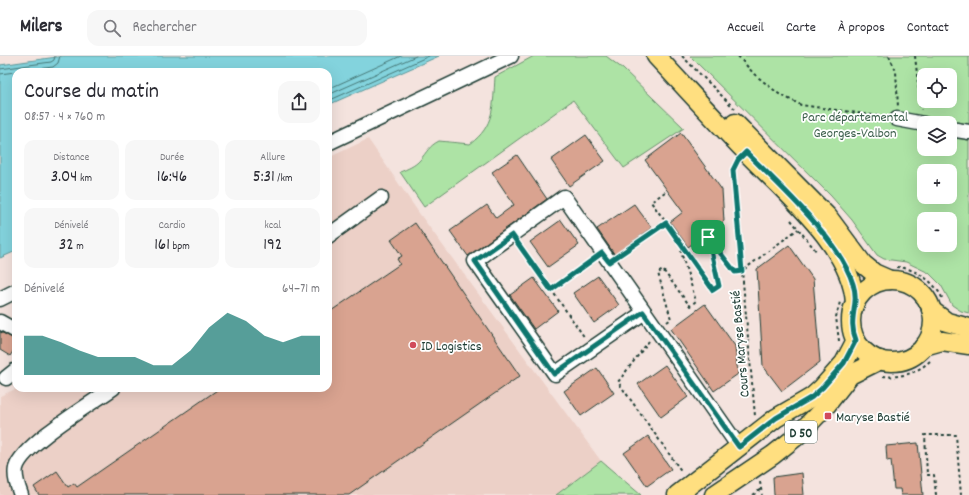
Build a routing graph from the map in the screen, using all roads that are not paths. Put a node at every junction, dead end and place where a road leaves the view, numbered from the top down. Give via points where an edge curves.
1 (511, 56) edge
2 (656, 56) edge
3 (668, 56) edge
4 (897, 118) road end
5 (917, 123) edge
6 (957, 130) edge
7 (969, 132) edge
8 (332, 141) edge
9 (381, 198) dead end
10 (332, 233) edge
11 (892, 273) junction
12 (12, 293) edge
13 (0, 299) edge
14 (848, 301) junction
15 (938, 307) junction
16 (643, 312) junction
17 (0, 322) edge
18 (969, 328) edge
19 (12, 329) edge
20 (848, 343) junction
21 (969, 345) edge
22 (930, 351) junction
23 (879, 368) junction
24 (107, 392) edge
25 (739, 447) junction
26 (21, 495) edge
27 (677, 495) edge
28 (714, 495) edge

1 - 8 street
2 - 14 main road via 829,241 853,282
3 - 11 main road via 828,217 863,264 874,273
4 - 5 street
6 - 7 street
9 - 10 street
11 - 14 main road
11 - 15 main road via 920,291 927,300
12 - 13 street
14 - 20 main road via 851,318
15 - 18 main road via 947,322
15 - 22 main road
16 - 16 street via 554,374 475,261 564,197
16 - 25 street
17 - 19 street
20 - 23 main road via 866,353
20 - 25 main road, D 50 via 844,363 822,388 812,397 776,418
21 - 22 main road via 942,341
22 - 23 main road via 890,362
23 - 28 main road, D 50 via 850,375 825,407 797,436
24 - 26 street via 39,441 21,458 16,468 16,480
25 - 27 main road, D 50

